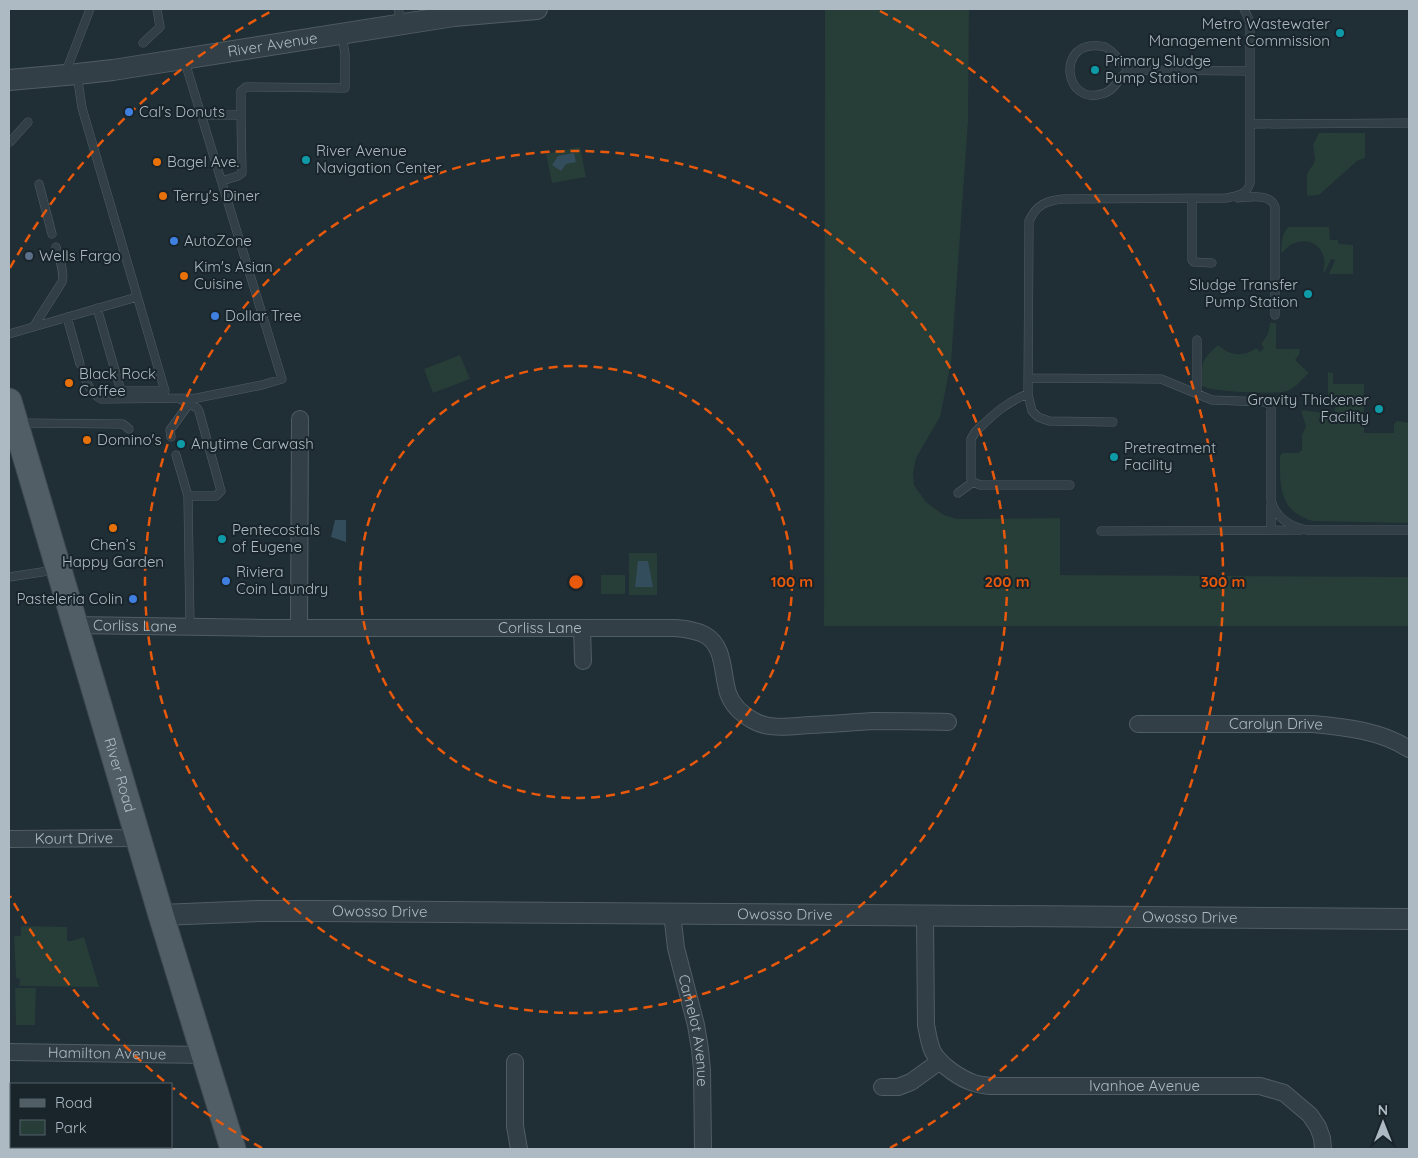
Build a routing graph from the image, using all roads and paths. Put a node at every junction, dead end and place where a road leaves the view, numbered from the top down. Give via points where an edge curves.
1 (90, 9) edge
2 (157, 9) edge
3 (537, 9) edge
4 (1244, 9) edge
5 (400, 16) edge
6 (342, 34) junction
7 (143, 43) dead end
8 (184, 58) junction
9 (1118, 60) junction
10 (1130, 70) junction
11 (1250, 71) junction
12 (71, 75) junction
13 (1120, 79) junction
14 (9, 80) edge
15 (202, 115) junction
16 (242, 115) junction
17 (28, 122) dead end
18 (1409, 123) edge
19 (1251, 124) junction
20 (10, 142) edge
21 (222, 181) junction
22 (1250, 183) junction
23 (39, 184) dead end
24 (1258, 197) junction
25 (1192, 198) junction
26 (1226, 198) junction
27 (52, 234) dead end
28 (56, 247) dead end
29 (1212, 262) dead end
30 (137, 296) junction
31 (97, 308) junction
32 (1275, 314) dead end
33 (67, 317) junction
34 (34, 326) junction
35 (9, 334) edge
36 (1197, 340) dead end
37 (80, 364) dead end
38 (83, 374) dead end
39 (1028, 378) junction
40 (165, 391) junction
41 (1028, 394) junction
42 (1197, 394) junction
43 (178, 398) junction
44 (189, 404) junction
45 (12, 412) edge
46 (300, 419) dead end
47 (1113, 422) dead end
48 (129, 429) dead end
49 (171, 437) dead end
50 (176, 455) dead end
51 (973, 482) junction
52 (1070, 485) dead end
53 (958, 493) dead end
54 (188, 496) junction
55 (1271, 500) junction
56 (1271, 530) junction
57 (1307, 530) junction
58 (1409, 530) edge
59 (1100, 531) dead end
60 (59, 570) junction
61 (9, 577) edge
62 (75, 625) junction
63 (190, 627) junction
64 (299, 628) junction
65 (582, 628) junction
66 (582, 662) dead end
67 (948, 722) dead end
68 (1138, 724) dead end
69 (1409, 749) edge
70 (139, 838) junction
71 (9, 839) edge
72 (672, 914) junction
73 (161, 915) junction
74 (926, 916) junction
75 (1409, 919) edge
76 (9, 1052) edge
77 (204, 1055) junction
78 (940, 1061) junction
79 (515, 1062) dead end
80 (882, 1087) dead end
81 (233, 1149) edge
82 (519, 1149) edge
83 (703, 1149) edge
84 (1323, 1149) edge

1 - 12 lane
2 - 7 lane via 160,27
3 - 5 street, River Avenue via 454,16
4 - 11 lane via 1250,22
5 - 6 street, River Avenue
6 - 8 street, River Avenue
6 - 16 lane via 346,54 345,88 246,87 242,90
8 - 12 street, River Avenue
8 - 15 lane
9 - 10 lane
9 - 13 lane
9 - 13 lane via 1102,46 1084,47 1072,58 1070,77 1077,89 1091,95 1106,93
10 - 11 lane
10 - 13 lane
11 - 19 lane
12 - 14 street, River Avenue
12 - 30 lane
15 - 16 lane
15 - 21 lane
16 - 21 lane via 242,173
17 - 20 lane
18 - 19 lane
19 - 22 lane
21 - 43 lane via 282,379 197,398
22 - 24 lane
22 - 26 lane via 1243,194
23 - 27 lane
24 - 26 lane
24 - 32 lane via 1272,200 1276,207
25 - 26 lane
25 - 29 lane via 1192,260
25 - 39 lane via 1063,198 1041,204 1033,212 1029,221
28 - 34 lane via 64,277
30 - 31 lane
30 - 40 lane
31 - 33 lane
31 - 40 lane via 121,391
33 - 34 lane
33 - 37 lane
34 - 35 lane
36 - 42 lane
38 - 43 lane via 95,396 101,399
39 - 41 lane
39 - 42 lane via 1161,379
40 - 43 lane
41 - 47 lane via 1032,411 1049,421
41 - 51 lane via 1005,405 973,435
42 - 55 lane via 1218,400 1269,403
43 - 44 lane
44 - 49 lane via 170,430
44 - 54 lane via 197,408 202,417 222,491 216,496
45 - 48 lane via 123,424
45 - 60 main road, River Road
46 - 64 street
50 - 54 lane
51 - 52 lane via 980,485
51 - 53 lane
54 - 63 lane
55 - 56 lane
55 - 57 lane via 1283,520
56 - 57 lane
56 - 59 lane
57 - 58 lane
60 - 61 lane
60 - 62 main road, River Road
62 - 63 street, Corliss Lane
62 - 70 main road, River Road
63 - 64 street, Corliss Lane
64 - 65 street, Corliss Lane
65 - 66 street
65 - 67 street, Corliss Lane via 675,628 705,635 718,650 728,694 734,704 743,714 765,725
68 - 69 street, Carolyn Drive via 1339,726 1361,730
70 - 71 street, Kourt Drive
70 - 73 main road, River Road
72 - 73 street, Owosso Drive via 260,911
72 - 74 street, Owosso Drive
72 - 83 street, Camelot Avenue via 676,948 700,1049
73 - 77 main road, River Road
74 - 75 street, Owosso Drive
74 - 78 street, Ivanhoe Avenue via 926,1025 934,1053
76 - 77 street, Hamilton Avenue
77 - 81 main road, River Road
78 - 80 street via 911,1082 898,1087
78 - 84 street, Ivanhoe Avenue via 963,1078 990,1086 1260,1086 1284,1093 1310,1115 1318,1127
79 - 82 street via 515,1126

